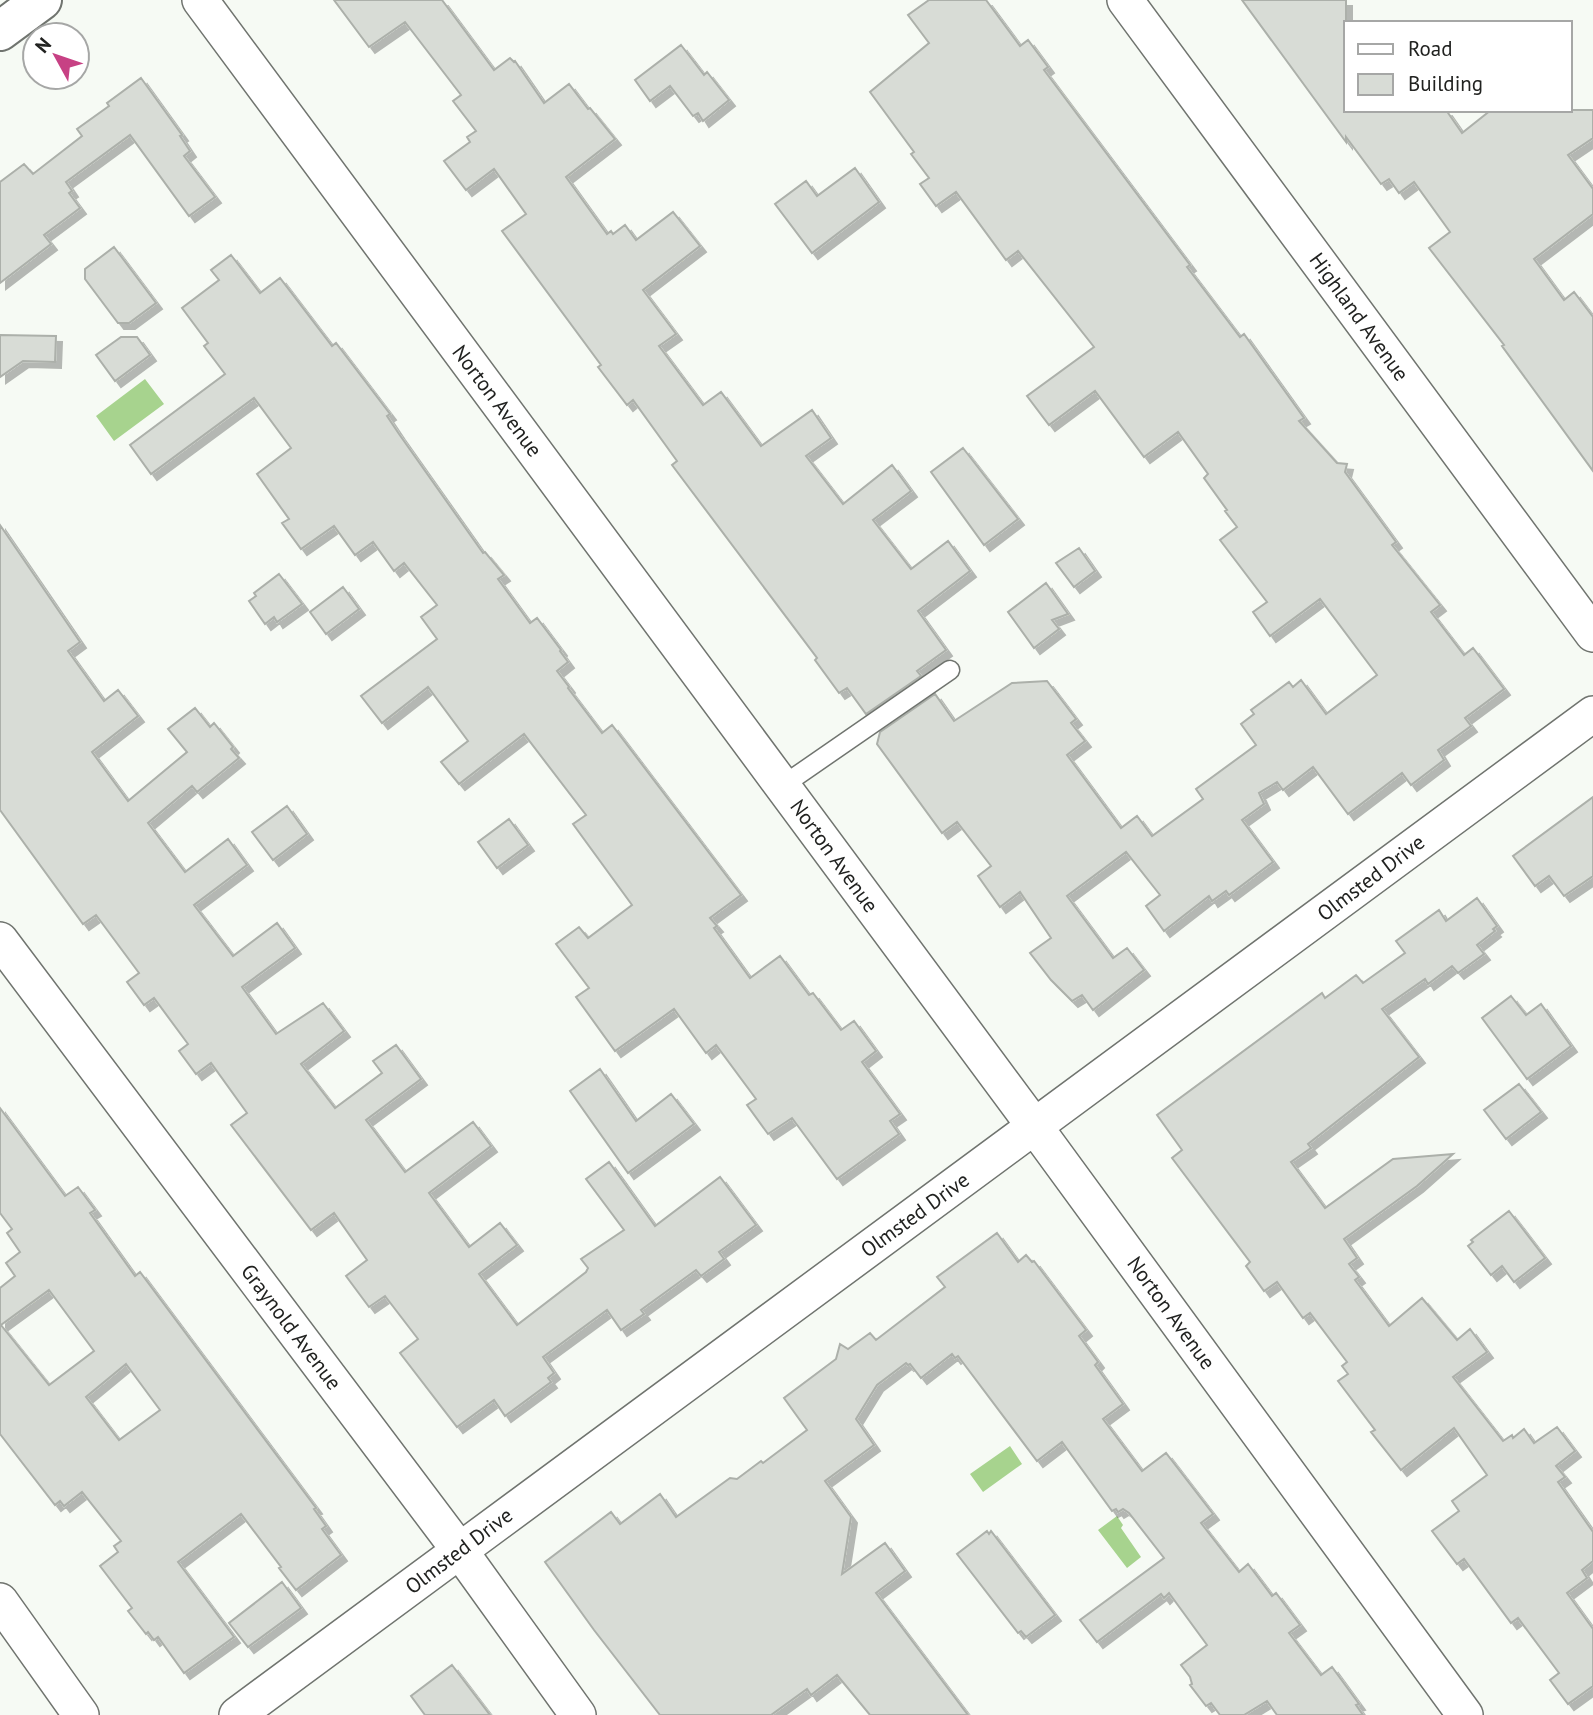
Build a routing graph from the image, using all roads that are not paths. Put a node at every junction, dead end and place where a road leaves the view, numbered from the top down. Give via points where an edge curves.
1 (42, 0) edge
2 (200, 0) edge
3 (1125, 0) edge
4 (0, 31) edge
5 (1593, 634) edge
6 (950, 670) dead end
7 (1593, 714) edge
8 (782, 786) junction
9 (0, 940) edge
10 (1035, 1127) junction
11 (460, 1551) junction
12 (0, 1601) edge
13 (81, 1715) edge
14 (237, 1715) edge
15 (578, 1715) edge
16 (1465, 1715) edge

1 - 4 street
2 - 8 street, Norton Avenue
3 - 5 street, Highland Avenue
6 - 8 lane
7 - 10 street, Olmsted Drive
8 - 10 street, Norton Avenue
9 - 11 street, Graynold Avenue
10 - 11 street, Olmsted Drive
10 - 16 street, Norton Avenue
11 - 14 street, Olmsted Drive
11 - 15 street, Graynold Avenue
12 - 13 street

